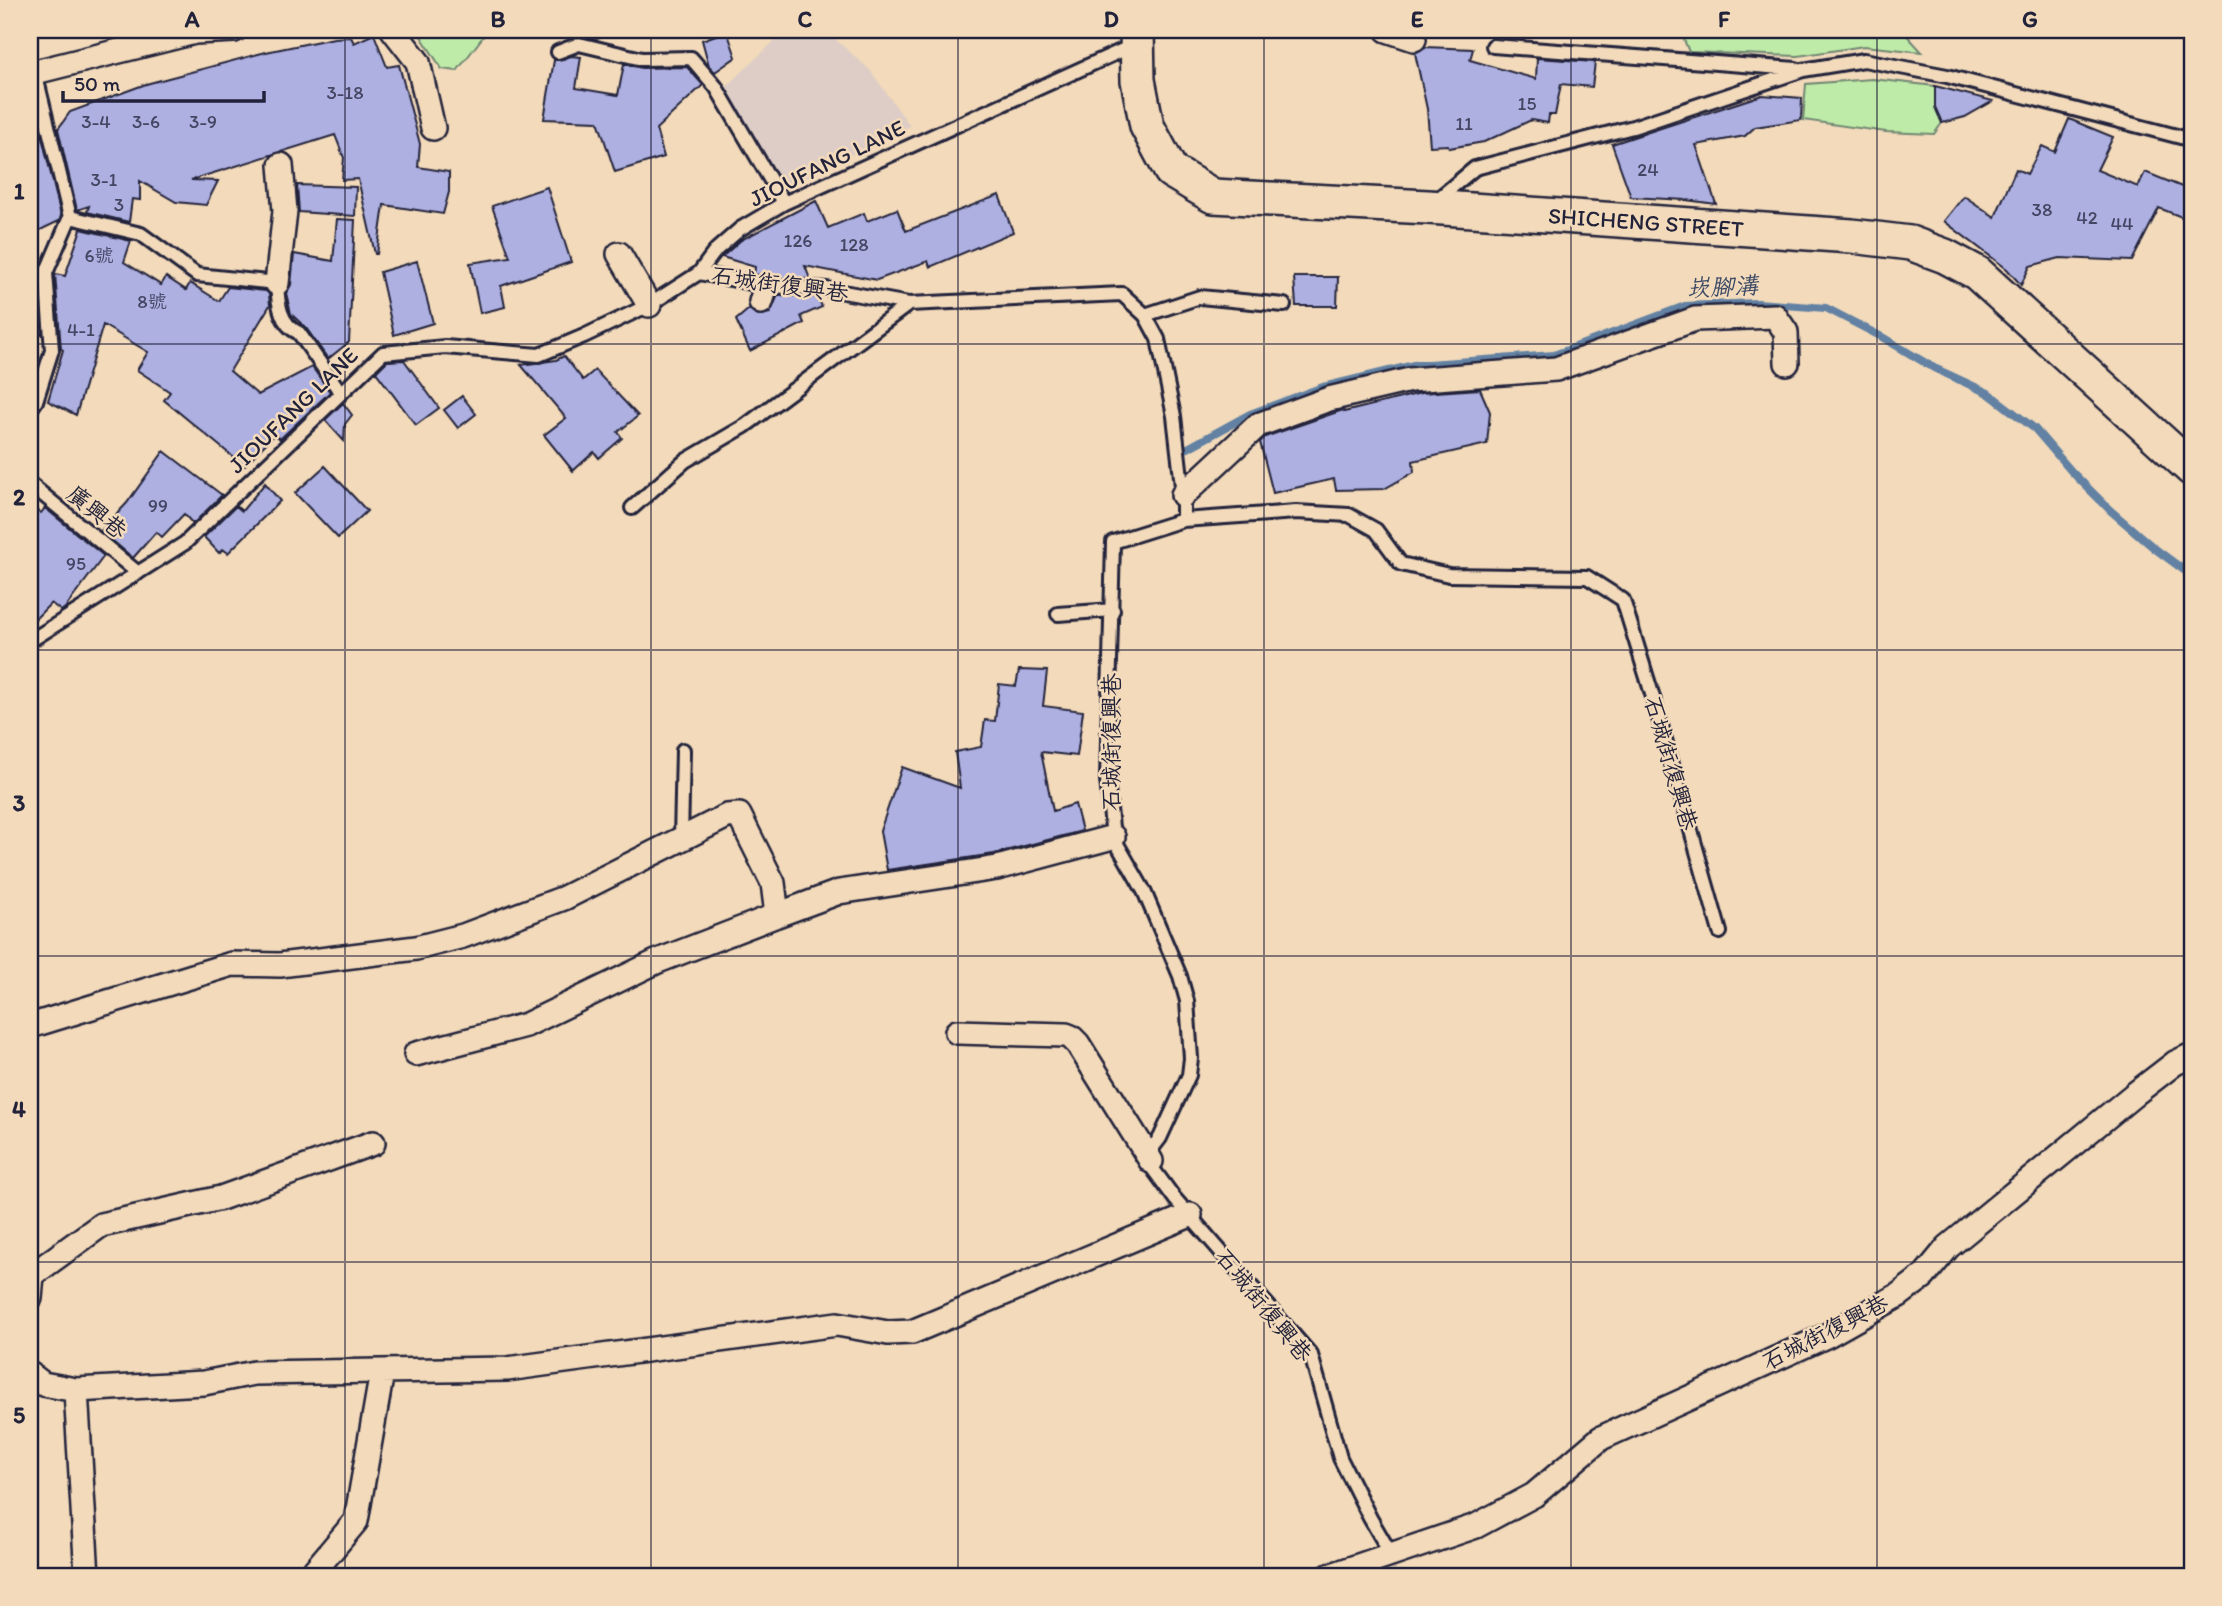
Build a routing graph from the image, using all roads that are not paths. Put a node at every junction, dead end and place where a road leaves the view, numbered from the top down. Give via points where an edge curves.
1 (234, 30) edge
2 (393, 30) edge
3 (1387, 30) edge
4 (1138, 37) edge
5 (136, 38) edge
6 (1414, 39) dead end
7 (1493, 46) dead end
8 (558, 52) dead end
9 (31, 64) edge
10 (1803, 70) junction
11 (433, 128) dead end
12 (2192, 140) edge
13 (281, 165) dead end
14 (784, 204) junction
15 (1428, 207) junction
16 (70, 217) junction
17 (619, 254) dead end
18 (699, 274) junction
19 (277, 283) junction
20 (909, 304) junction
21 (649, 305) junction
22 (1284, 305) dead end
23 (1145, 315) junction
24 (1787, 363) dead end
25 (341, 393) junction
26 (30, 410) edge
27 (2192, 469) edge
28 (30, 484) edge
29 (1183, 495) junction
30 (632, 508) dead end
31 (1183, 520) junction
32 (138, 573) junction
33 (1113, 610) junction
34 (1058, 614) dead end
35 (30, 641) edge
36 (683, 750) dead end
37 (1113, 837) junction
38 (681, 839) junction
39 (777, 915) junction
40 (1720, 932) dead end
41 (30, 1026) edge
42 (957, 1032) dead end
43 (416, 1054) dead end
44 (2192, 1055) edge
45 (373, 1143) dead end
46 (1151, 1161) junction
47 (1190, 1215) junction
48 (30, 1282) edge
49 (382, 1371) junction
50 (30, 1374) edge
51 (76, 1390) junction
52 (1392, 1556) junction
53 (87, 1576) edge
54 (310, 1576) edge
55 (1329, 1576) edge

1 - 5 street
2 - 11 street via 418,62
3 - 6 street
4 - 14 lane, JIOUFANG LANE
4 - 15 street, SHICHENG STREET via 1138,80 1147,125 1171,171 1213,196
5 - 9 street
7 - 10 lane
8 - 14 lane via 579,44 642,59 691,58 716,86
9 - 16 lane
10 - 12 lane via 1864,60 1947,76
10 - 15 lane via 1633,127 1475,168
13 - 19 street via 285,211
14 - 18 lane, JIOUFANG LANE via 740,229 716,250
15 - 27 street, SHICHENG STREET via 1910,243 1977,273
16 - 19 lane via 141,234 197,275
16 - 26 lane via 46,274 52,350
17 - 21 street
18 - 20 lane, 石城街復興巷 via 764,294 827,289
18 - 21 lane, JIOUFANG LANE
19 - 25 lane via 278,306 290,329 299,333
20 - 23 lane, 石城街復興巷 via 1122,294
20 - 30 lane via 745,426 685,461
21 - 25 lane, JIOUFANG LANE via 539,355 445,347 383,353
22 - 23 lane via 1200,297
23 - 29 lane, 石城街復興巷 via 1158,339 1174,416
24 - 29 street via 1786,332 1775,316 1695,319 1556,369 1410,380 1329,398 1258,425
25 - 32 lane, JIOUFANG LANE via 185,543
28 - 32 lane, 廣興巷
29 - 31 lane, 石城街復興巷
31 - 33 lane, 石城街復興巷 via 1113,542
31 - 40 lane, 石城街復興巷 via 1296,512 1349,515 1376,530 1401,564 1449,575 1587,577 1623,600
32 - 35 lane, JIOUFANG LANE
33 - 34 lane
33 - 37 lane, 石城街復興巷 via 1107,780
36 - 38 lane
37 - 39 street via 997,868 839,892
37 - 46 lane, 石城街復興巷 via 1144,891 1181,976 1187,1001 1189,1075 1150,1152
38 - 39 street via 727,816 739,815 773,883
38 - 41 street via 564,898 463,936 416,948 280,965 232,964
39 - 43 street via 659,961 526,1025
42 - 46 street via 1071,1037
44 - 52 street, 石城街復興巷 via 2136,1093 1948,1247 1924,1276 1899,1295 1828,1335 1601,1438 1534,1495 1476,1526
45 - 48 street via 221,1198 102,1225
46 - 47 lane, 石城街復興巷
47 - 49 street via 912,1332 888,1333 837,1324 507,1369
47 - 52 lane, 石城街復興巷 via 1311,1355 1340,1458
49 - 51 street via 254,1373 204,1383
49 - 54 street via 356,1521
50 - 51 street via 43,1384
51 - 53 street
52 - 55 street

